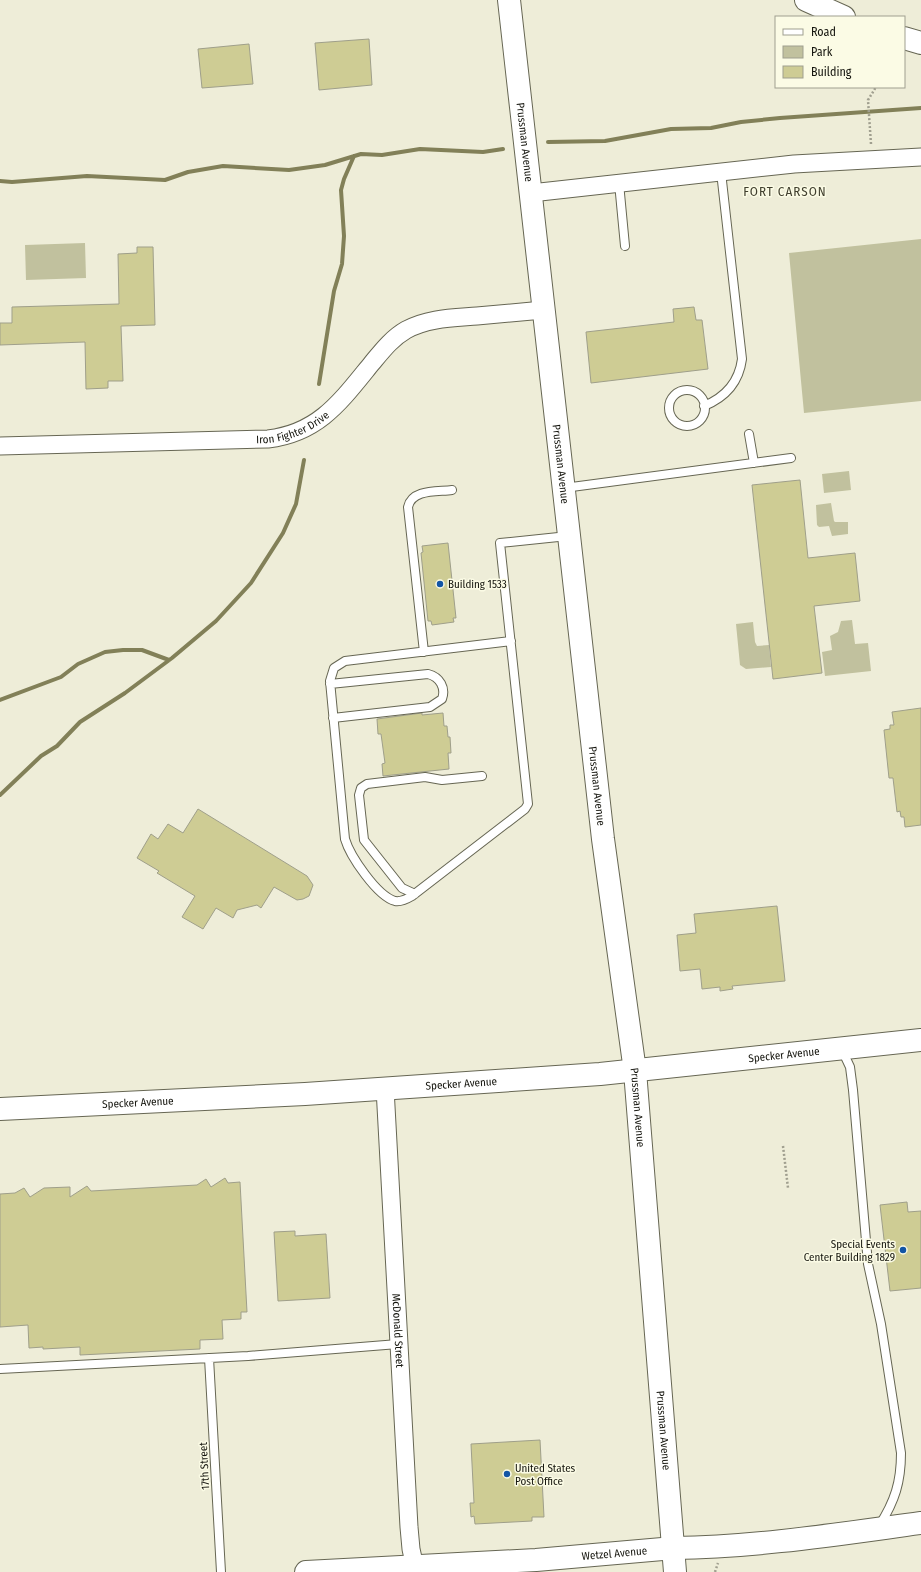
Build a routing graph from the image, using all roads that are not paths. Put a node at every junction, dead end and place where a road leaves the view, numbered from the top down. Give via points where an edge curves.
1 (510, 0) edge
2 (806, 0) edge
3 (842, 16) edge
4 (905, 38) edge
5 (921, 43) edge
6 (921, 157) edge
7 (721, 172) junction
8 (619, 183) junction
9 (531, 193) junction
10 (625, 246) dead end
11 (544, 310) junction
12 (704, 406) junction
13 (749, 434) dead end
14 (0, 446) edge
15 (791, 458) dead end
16 (754, 463) junction
17 (564, 488) junction
18 (452, 490) dead end
19 (569, 536) junction
20 (510, 641) junction
21 (424, 652) junction
22 (330, 684) junction
23 (333, 718) junction
24 (482, 776) dead end
25 (415, 894) junction
26 (921, 1040) edge
27 (840, 1048) junction
28 (634, 1071) junction
29 (385, 1088) junction
30 (0, 1109) edge
31 (398, 1344) junction
32 (209, 1358) junction
33 (0, 1369) edge
34 (921, 1523) edge
35 (878, 1529) junction
36 (674, 1548) junction
37 (415, 1570) edge
38 (221, 1572) edge
39 (306, 1572) edge
40 (675, 1572) edge

1 - 9 street, Prussman Avenue
2 - 3 street
4 - 5 street
6 - 7 street via 794,164
7 - 8 street
7 - 12 lane via 742,359 738,376 729,390
8 - 9 street
8 - 10 lane
9 - 11 street, Prussman Avenue
11 - 14 street, Iron Fighter Drive via 443,319 408,329 390,342 326,416 295,434 268,439
11 - 17 street, Prussman Avenue
12 - 12 lane via 696,392 684,390 673,396 669,409 674,420 688,426 701,418
13 - 16 lane
15 - 16 lane
16 - 17 lane
17 - 19 street, Prussman Avenue
18 - 21 lane via 417,495 409,504
19 - 20 lane via 500,543
19 - 28 street, Prussman Avenue via 603,840
20 - 21 lane
20 - 25 lane via 528,804 525,809
21 - 22 lane via 345,661 334,668
22 - 23 lane
22 - 23 lane via 428,674 439,680 444,691 442,700 430,707
23 - 25 lane via 345,839 350,853 378,890 387,897 399,901
24 - 25 lane via 442,780 425,778 367,784 361,788 359,795 364,840 402,888
26 - 27 street, Specker Avenue
27 - 28 street, Specker Avenue
27 - 35 lane via 850,1067 868,1264 881,1324 901,1453 899,1484
28 - 29 street, Specker Avenue
28 - 36 street, Prussman Avenue
29 - 30 street, Specker Avenue
29 - 31 street, McDonald Street
31 - 32 lane
31 - 37 street, McDonald Street via 411,1549
32 - 33 lane
32 - 38 lane, 17th Street
34 - 35 street, Wetzel Avenue
35 - 36 street, Wetzel Avenue via 714,1548
36 - 37 street, Wetzel Avenue
36 - 40 street, Prussman Avenue
37 - 39 street, Wetzel Avenue

